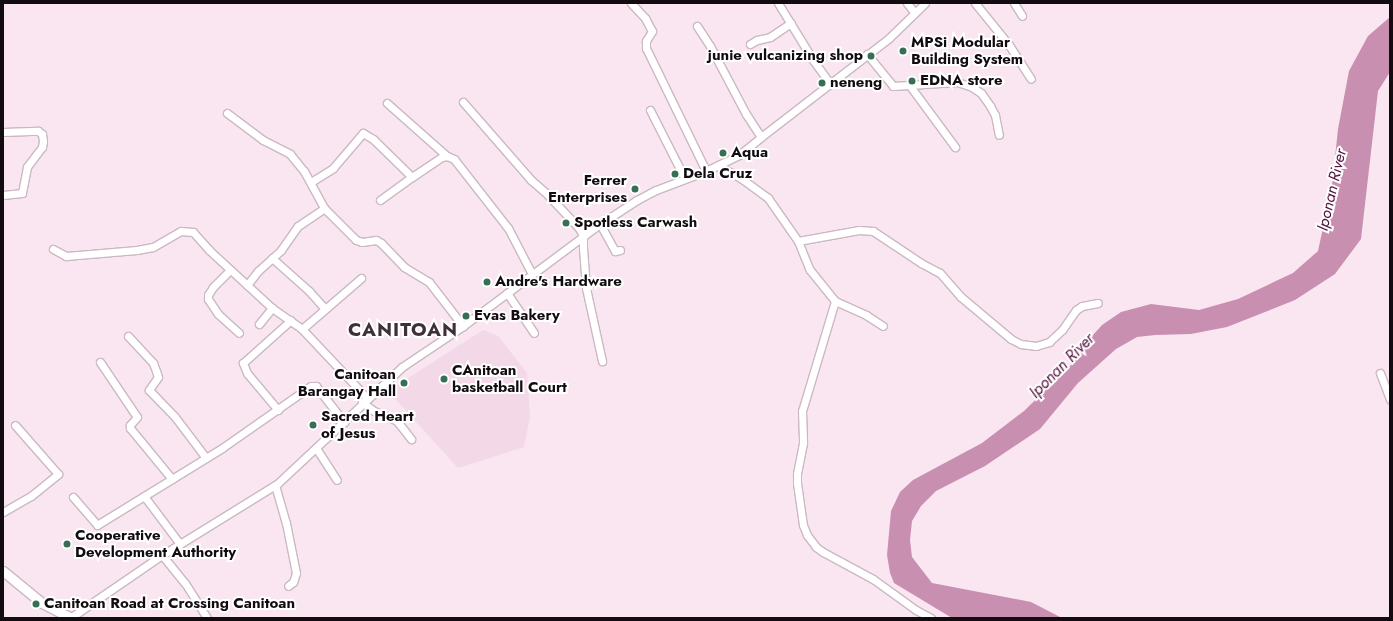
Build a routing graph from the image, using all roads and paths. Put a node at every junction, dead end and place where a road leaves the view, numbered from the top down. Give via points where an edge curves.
1 (631, 3) edge
2 (778, 3) edge
3 (907, 3) edge
4 (925, 3) edge
5 (975, 3) edge
6 (1014, 3) edge
7 (914, 12) junction
8 (1022, 16) dead end
9 (791, 23) junction
10 (697, 26) dead end
11 (750, 44) dead end
12 (867, 54) junction
13 (1031, 79) dead end
14 (830, 83) junction
15 (910, 86) junction
16 (463, 102) dead end
17 (387, 103) dead end
18 (650, 110) dead end
19 (227, 113) dead end
20 (3, 132) edge
21 (999, 135) dead end
22 (761, 137) junction
23 (955, 147) dead end
24 (447, 156) junction
25 (719, 166) junction
26 (706, 171) junction
27 (412, 176) junction
28 (685, 178) junction
29 (311, 182) junction
30 (3, 195) edge
31 (380, 200) dead end
32 (324, 208) junction
33 (600, 224) junction
34 (584, 236) junction
35 (798, 241) junction
36 (54, 249) dead end
37 (620, 250) dead end
38 (272, 258) junction
39 (230, 270) junction
40 (532, 274) junction
41 (361, 278) dead end
42 (247, 285) junction
43 (507, 293) junction
44 (835, 301) junction
45 (1098, 303) dead end
46 (272, 308) junction
47 (325, 309) junction
48 (291, 320) junction
49 (259, 324) dead end
50 (463, 326) junction
51 (882, 326) dead end
52 (302, 329) junction
53 (239, 333) dead end
54 (534, 333) dead end
55 (128, 336) dead end
56 (602, 361) dead end
57 (100, 362) dead end
58 (1380, 374) dead end
59 (1390, 399) edge
60 (364, 400) junction
61 (278, 410) junction
62 (344, 422) junction
63 (15, 426) dead end
64 (411, 440) dead end
65 (316, 448) junction
66 (206, 458) junction
67 (172, 479) junction
68 (337, 480) dead end
69 (275, 485) junction
70 (144, 496) junction
71 (73, 497) dead end
72 (4, 509) edge
73 (180, 544) junction
74 (162, 556) junction
75 (3, 571) edge
76 (288, 586) dead end
77 (916, 614) edge
78 (70, 618) edge
79 (207, 618) edge
80 (931, 618) edge

1 - 26 street via 652,30 646,41 646,48
2 - 9 street
3 - 7 street
4 - 7 street
5 - 13 street via 1009,45
6 - 8 street
7 - 12 street via 888,38
9 - 11 street via 770,37
9 - 14 street
10 - 22 street
12 - 14 street
12 - 15 street via 893,86
14 - 22 street
15 - 21 street via 957,82 972,87 981,93 990,106 995,115
15 - 23 street
16 - 34 street
17 - 24 street
18 - 28 street
19 - 29 street via 263,140 290,154
20 - 30 street via 38,131 42,134 43,141 42,147 27,167 22,193
22 - 25 street via 739,156
24 - 27 street
24 - 40 street via 459,164 508,228
25 - 26 street
25 - 35 street via 768,198
26 - 28 street
27 - 29 street via 373,139 363,133 333,168
27 - 31 street
28 - 33 street via 637,200
29 - 32 street
32 - 38 street via 298,226
32 - 50 street via 356,240 378,241 404,267 429,282
33 - 34 street
33 - 37 street via 615,251
34 - 40 street
34 - 56 street via 582,248 586,288
35 - 44 street via 807,265
35 - 45 street via 859,230 873,231 940,273 961,297 1021,344 1036,346 1049,342 1062,330 1076,310
36 - 39 street via 66,256 137,250 153,247 180,231 190,231
38 - 42 street
38 - 47 street via 310,291
39 - 42 street
39 - 53 street via 213,287 208,299 218,314
40 - 43 street
41 - 47 street
42 - 46 street
43 - 50 street
43 - 54 street
44 - 51 street via 866,315
44 - 77 street via 802,411 803,443 797,474 803,525 816,547 873,579
46 - 48 street
46 - 49 street
47 - 52 street
48 - 52 street
48 - 61 street via 243,363 247,373
50 - 60 street via 402,366
52 - 60 street
55 - 66 street via 153,363 156,370 158,378 149,390
57 - 67 street via 137,417 130,424 130,428
58 - 59 street
60 - 62 street
60 - 64 street via 374,411 397,421
61 - 62 street via 311,386 316,386
61 - 66 street
62 - 65 street
63 - 72 street via 58,474 31,496
65 - 68 street
65 - 69 street
66 - 67 street
67 - 70 street
69 - 73 street
69 - 76 street via 296,573 293,582
70 - 71 street via 97,525
70 - 73 street
73 - 74 street
74 - 78 street
74 - 79 street via 185,584
75 - 78 main road via 42,603
77 - 80 street

